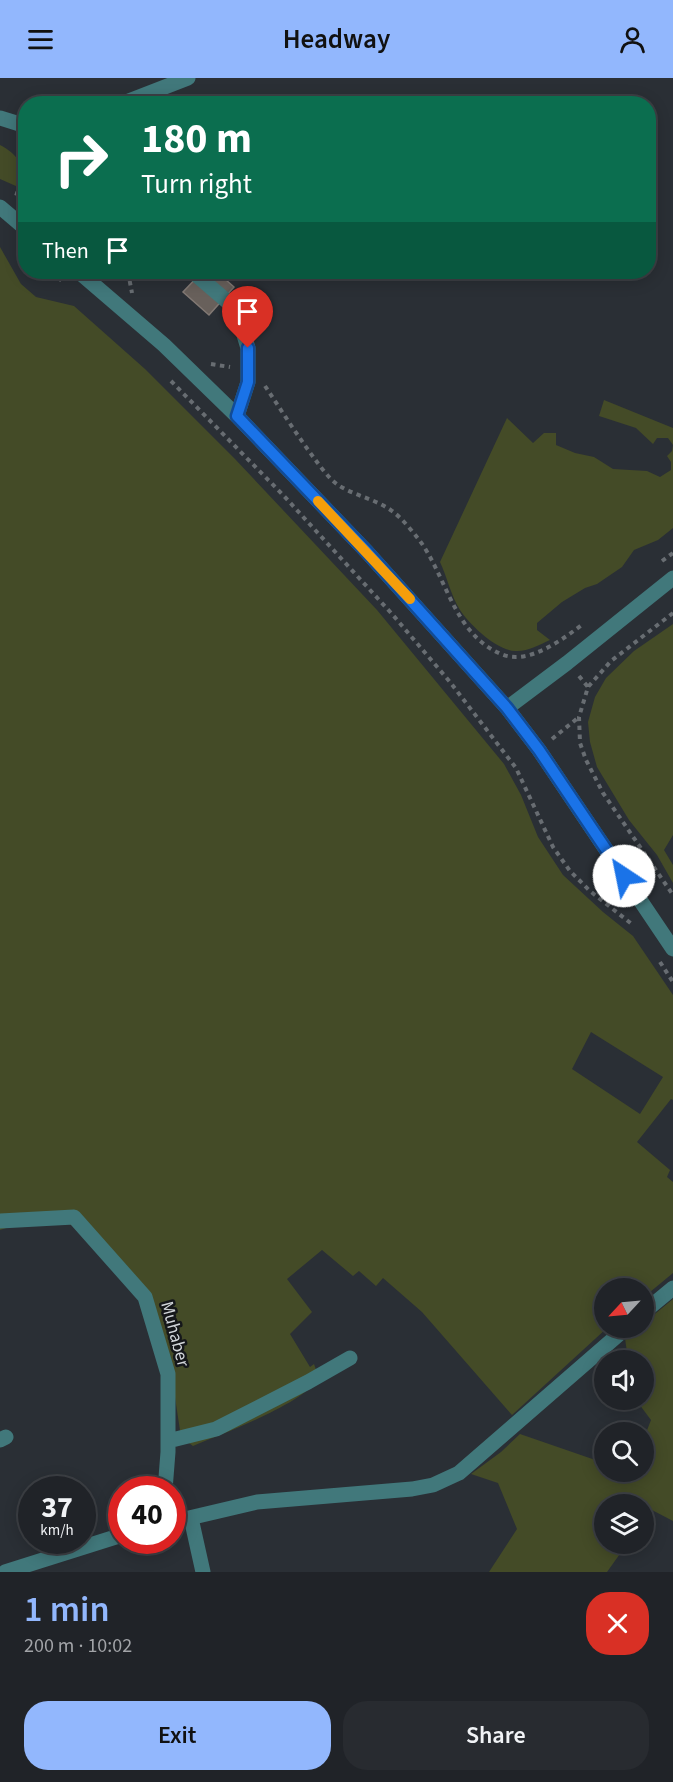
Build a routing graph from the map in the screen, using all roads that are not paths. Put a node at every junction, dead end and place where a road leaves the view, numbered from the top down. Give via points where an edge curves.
1 (188, 78) edge
2 (142, 96) edge
3 (0, 118) edge
4 (18, 124) edge
5 (0, 207) edge
6 (18, 222) edge
7 (87, 279) edge
8 (201, 279) edge
9 (237, 416) junction
10 (673, 578) edge
11 (507, 708) junction
12 (673, 949) edge
13 (0, 1221) edge
14 (673, 1288) edge
15 (654, 1304) edge
16 (614, 1338) edge
17 (350, 1358) dead end
18 (168, 1441) junction
19 (166, 1476) edge
20 (191, 1518) junction
21 (186, 1519) edge
22 (108, 1539) edge
23 (5, 1572) edge
24 (203, 1572) edge

1 - 2 street
3 - 4 street
5 - 6 street
7 - 9 street via 164,345
8 - 9 street via 236,309 248,348 248,382
9 - 11 street via 367,552
10 - 11 street
11 - 12 street
13 - 18 street, Muhaber via 74,1217 145,1297 168,1374
14 - 15 street
16 - 20 street via 459,1473 441,1481 412,1489 257,1502
17 - 18 street via 216,1429
18 - 19 street, Muhaber
20 - 21 street
20 - 24 street
22 - 23 street

